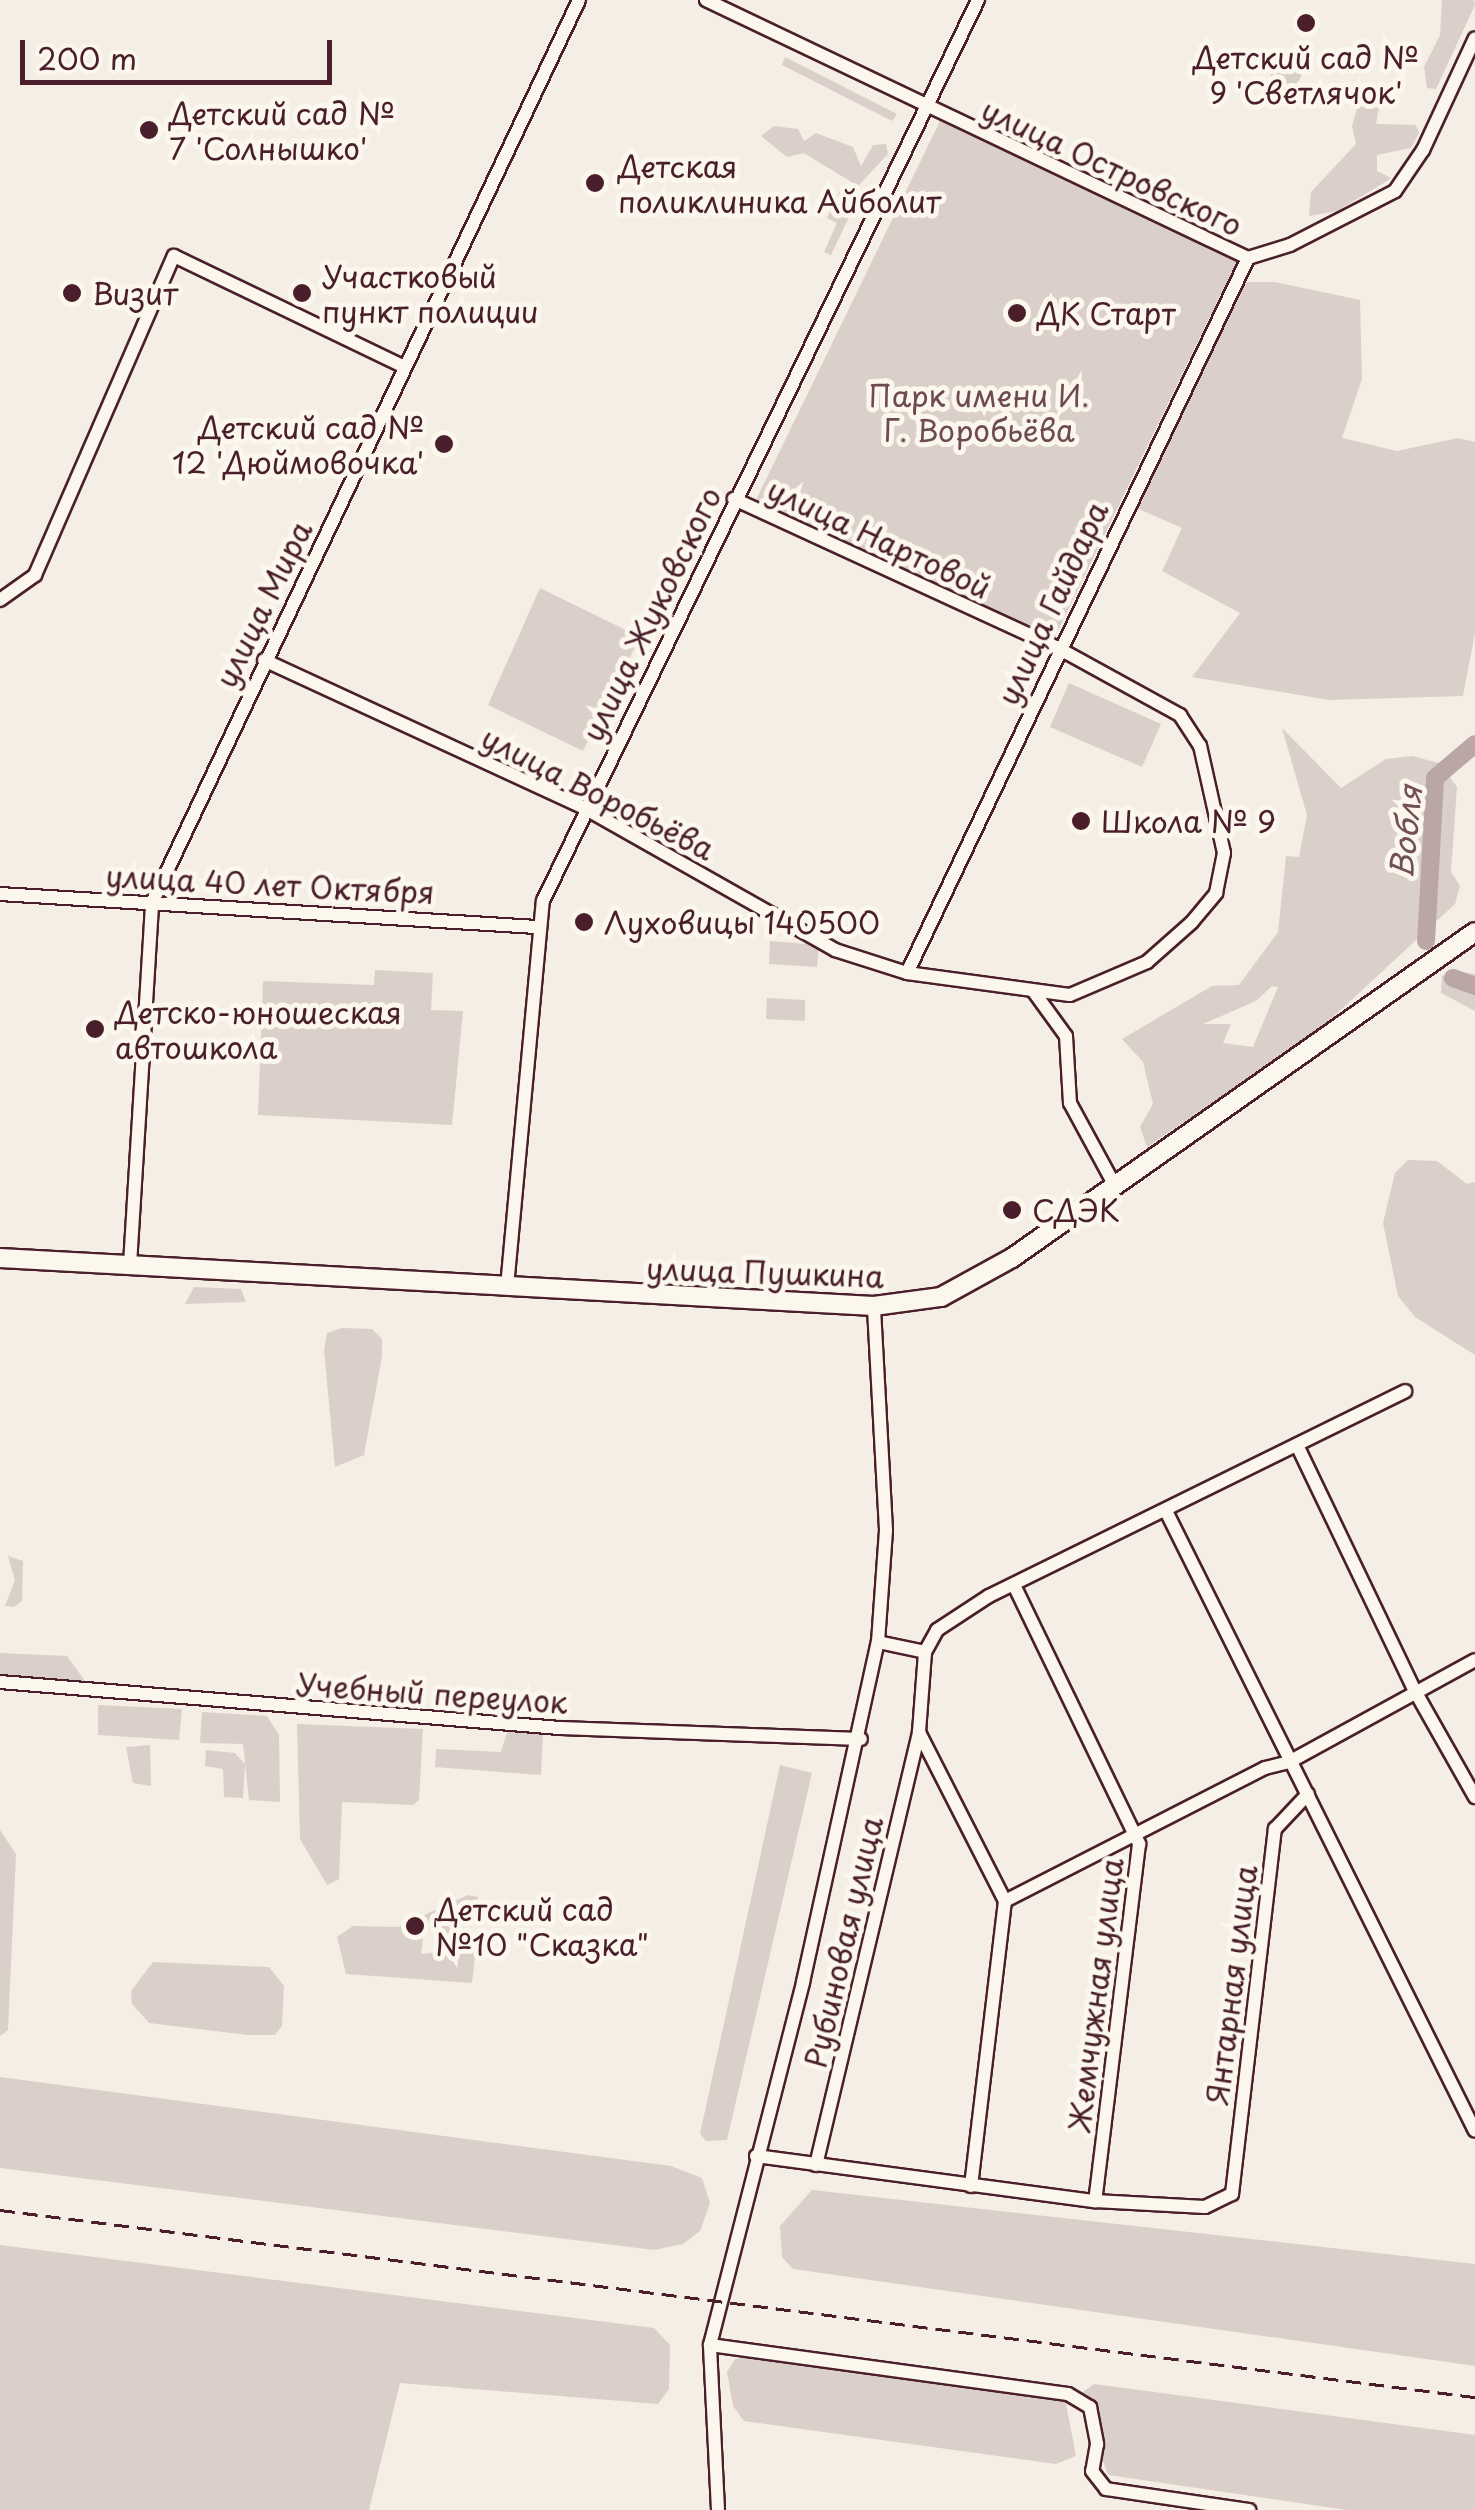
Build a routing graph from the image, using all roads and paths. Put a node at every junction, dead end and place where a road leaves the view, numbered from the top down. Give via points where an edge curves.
1 (579, 0) edge
2 (706, 0) edge
3 (978, 0) edge
4 (1475, 38) edge
5 (926, 107) junction
6 (1248, 258) junction
7 (405, 367) junction
8 (734, 498) junction
9 (0, 600) edge
10 (1058, 648) junction
11 (264, 660) junction
12 (586, 809) junction
13 (0, 894) edge
14 (152, 903) junction
15 (537, 926) junction
16 (1469, 936) edge
17 (906, 973) junction
18 (1034, 992) junction
19 (1114, 1184) junction
20 (0, 1258) edge
21 (130, 1266) junction
22 (507, 1287) junction
23 (874, 1306) junction
24 (1405, 1391) dead end
25 (1297, 1444) junction
26 (1168, 1513) junction
27 (1014, 1585) junction
28 (878, 1642) junction
29 (925, 1652) junction
30 (1475, 1660) edge
31 (0, 1682) edge
32 (1415, 1691) junction
33 (919, 1732) junction
34 (861, 1739) junction
35 (1289, 1762) junction
36 (1308, 1794) junction
37 (1475, 1797) edge
38 (1136, 1835) junction
39 (1005, 1901) junction
40 (1475, 2131) edge
41 (756, 2156) junction
42 (816, 2164) junction
43 (971, 2186) junction
44 (1095, 2201) junction
45 (710, 2346) junction
46 (718, 2510) edge
47 (1249, 2510) edge

1 - 7 street, улица Мира
2 - 5 street, улица Островского
3 - 5 street, улица Жуковского
4 - 6 street, улица Островского via 1424,150 1395,191 1290,246
5 - 6 street, улица Островского
5 - 8 street, улица Жуковского
6 - 10 street, улица Гайдара
7 - 9 street via 174,256 35,575
7 - 11 street, улица Мира
8 - 10 street, улица Нартовой
8 - 12 street, улица Жуковского
10 - 17 street, улица Гайдара
10 - 18 street, улица Нартовой via 1180,715 1200,746 1224,852 1216,894 1147,962 1070,995
11 - 12 street, улица Воробьёва
11 - 14 street, улица Мира
12 - 15 street, улица Жуковского
12 - 17 street, улица Воробьёва via 835,950
13 - 14 street, улица 40 лет Октября
14 - 15 street, улица 40 лет Октября
14 - 21 street, улица Мира
15 - 22 street, улица Жуковского
16 - 19 main road, улица Пушкина
17 - 18 street, улица Воробьёва
18 - 19 street via 1066,1036 1070,1103
19 - 23 main road, улица Пушкина via 959,1289
20 - 21 main road, улица Пушкина
21 - 22 main road, улица Пушкина
22 - 23 main road, улица Пушкина
23 - 28 street via 886,1530
24 - 25 street
25 - 26 street
25 - 32 street
26 - 27 street
26 - 35 street
27 - 29 street via 945,1624
27 - 38 street, Жемчужная улица
28 - 29 street
28 - 34 street
29 - 33 street, Рубиновая улица
30 - 32 street
31 - 34 street, Учебный переулок via 286,1708
32 - 35 street
32 - 37 street
33 - 39 street
33 - 42 street, Рубиновая улица
34 - 41 street
35 - 36 street
35 - 38 street via 1264,1768
36 - 40 street
36 - 44 street, Янтарная улица via 1274,1829 1232,2194 1205,2208
38 - 39 street
38 - 44 street, Жемчужная улица via 1140,1856
39 - 43 street
41 - 42 street
41 - 45 street
42 - 43 street
43 - 44 street
45 - 46 street
45 - 47 street via 1068,2394 1090,2407 1097,2444 1092,2471 1106,2489

